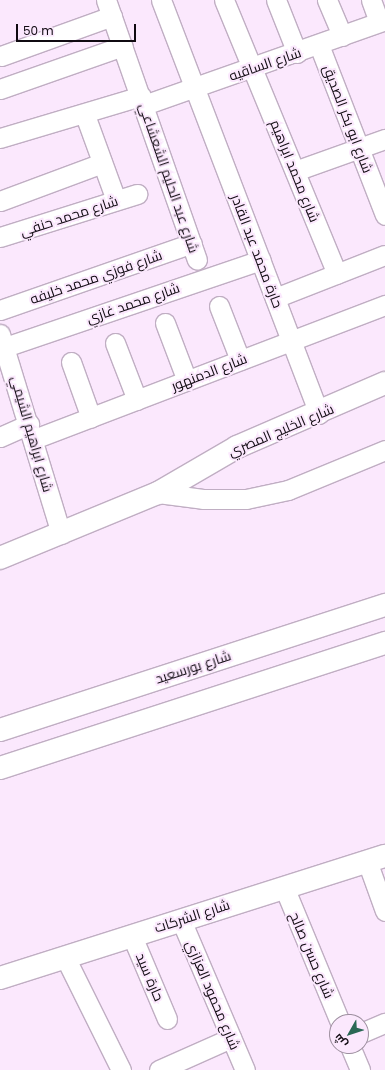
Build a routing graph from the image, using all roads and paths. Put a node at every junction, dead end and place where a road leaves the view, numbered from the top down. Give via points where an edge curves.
1 (161, 0) edge
2 (224, 0) edge
3 (276, 0) edge
4 (327, 0) edge
5 (371, 0) edge
6 (109, 8) edge
7 (383, 22) edge
8 (342, 36) junction
9 (319, 45) junction
10 (123, 46) junction
11 (297, 53) junction
12 (0, 55) edge
13 (254, 69) junction
14 (6, 87) edge
15 (194, 88) junction
16 (142, 100) junction
17 (85, 115) junction
18 (0, 138) edge
19 (385, 139) edge
20 (359, 148) junction
21 (102, 163) junction
22 (295, 171) junction
23 (137, 194) dead end
24 (116, 200) junction
25 (0, 201) edge
26 (385, 215) edge
27 (0, 237) edge
28 (195, 252) joint
29 (385, 254) edge
30 (261, 260) junction
31 (337, 274) junction
32 (274, 298) junction
33 (385, 305) edge
34 (219, 306) dead end
35 (0, 310) edge
36 (165, 322) dead end
37 (291, 341) junction
38 (115, 343) dead end
39 (4, 351) edge
40 (240, 360) junction
41 (71, 362) dead end
42 (187, 381) junction
43 (385, 383) edge
44 (137, 400) junction
45 (318, 414) junction
46 (91, 418) junction
47 (31, 431) junction
48 (0, 437) edge
49 (385, 450) edge
50 (158, 493) junction
51 (61, 534) junction
52 (0, 558) edge
53 (385, 605) edge
54 (385, 643) edge
55 (0, 730) edge
56 (0, 768) edge
57 (376, 858) edge
58 (284, 887) junction
59 (385, 911) edge
60 (181, 920) junction
61 (132, 936) junction
62 (66, 957) junction
63 (0, 978) edge
64 (337, 1014) edge
65 (167, 1019) dead end
66 (385, 1022) edge
67 (369, 1029) edge
68 (231, 1038) junction
69 (353, 1054) edge
70 (121, 1070) edge
71 (160, 1070) edge
72 (244, 1070) edge
73 (360, 1070) edge

1 - 15 street, حارة محمد عبد القادر
2 - 13 street, شارع محمد ابراهيم
3 - 11 street
4 - 8 street
5 - 7 street
6 - 10 street, شارع عبد الحليم الشعشاعي
6 - 12 street
7 - 8 street, شارع الساقيه
8 - 9 street, شارع الساقيه
9 - 11 street, شارع الساقيه
9 - 20 street, شارع ابو بكر الصديق
10 - 14 street
10 - 16 street, شارع عبد الحليم الشعشاعي
11 - 13 street, شارع الساقيه
12 - 14 street
13 - 15 street, شارع الساقيه
13 - 22 street, شارع محمد ابراهيم
15 - 16 street, شارع الساقيه
15 - 30 street, حارة محمد عبد القادر
16 - 17 street, شارع الساقيه
16 - 28 street, شارع عبد الحليم الشعشاعي
17 - 18 street, شارع الساقيه
17 - 21 street
19 - 20 street
20 - 22 street
20 - 26 street, شارع ابو بكر الصديق
21 - 24 street
21 - 25 street
22 - 31 street, شارع محمد ابراهيم
23 - 24 street, شارع محمد حنفي
24 - 27 street, شارع محمد حنفي
28 - 35 street, شارع فوزي محمد خليفه
29 - 31 street
30 - 32 street, حارة محمد عبد القادر
30 - 39 street, شارع محمد غازي
31 - 32 street
32 - 37 street, حارة محمد عبد القادر
33 - 37 street, شارع الدمنهور
34 - 40 street
36 - 42 street
37 - 40 street, شارع الدمنهور
37 - 45 street, حارة محمد عبد القادر
38 - 44 street
39 - 47 street, شارع ابراهيم الشيمي
40 - 42 street, شارع الدمنهور
41 - 46 street
42 - 44 street, شارع الدمنهور
43 - 45 main road, شارع الخليج المصري
44 - 46 street, شارع الدمنهور
45 - 50 main road, شارع الخليج المصري via 237,447
46 - 47 street, شارع الدمنهور
47 - 48 street, شارع الدمنهور
47 - 51 street, شارع ابراهيم الشيمي
49 - 50 street via 288,490 246,499 203,499
50 - 51 main road, شارع الخليج المصري
51 - 52 main road, شارع الخليج المصري
53 - 55 main road, شارع بورسعيد
54 - 56 main road
57 - 58 main road, شارع الشركات
57 - 59 street
58 - 60 main road, شارع الشركات
58 - 64 street, شارع حسن صالح
60 - 61 main road, شارع الشركات
60 - 68 street, شارع محمود العزازي
61 - 62 main road, شارع الشركات
61 - 65 street, حارة سيد
62 - 63 main road, شارع الشركات
62 - 70 street
66 - 67 street
68 - 71 street
68 - 72 street, شارع محمود العزازي
69 - 73 street

